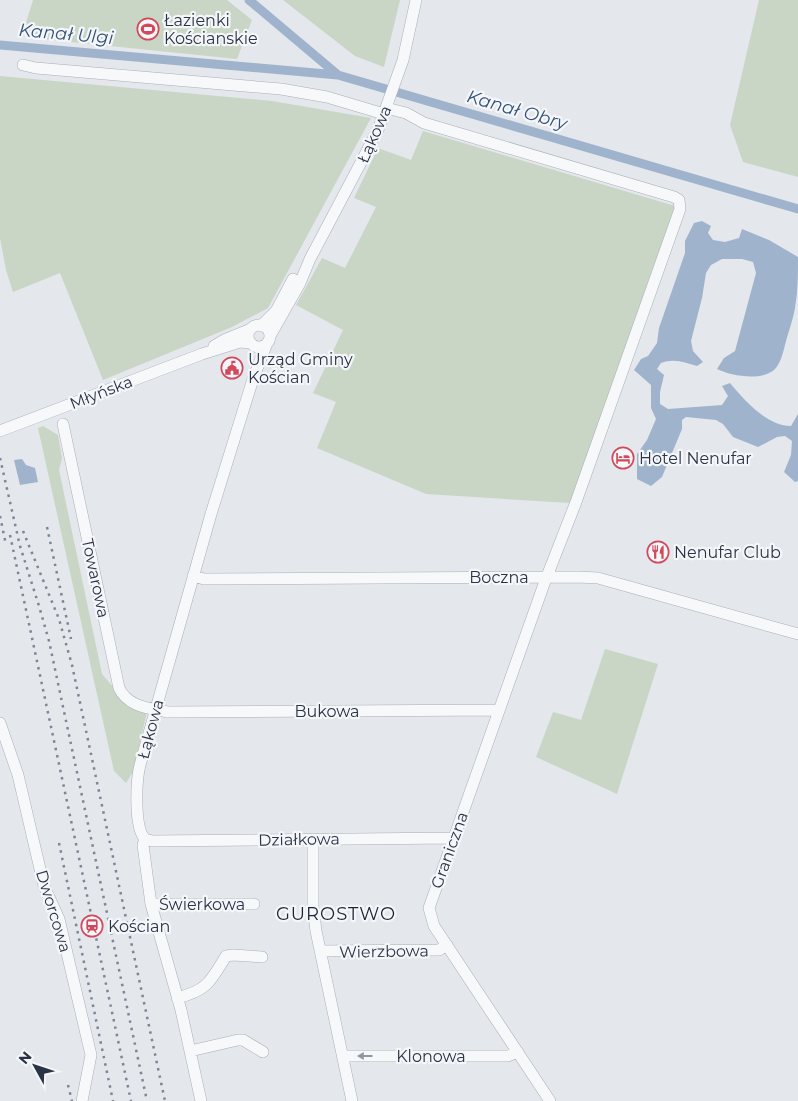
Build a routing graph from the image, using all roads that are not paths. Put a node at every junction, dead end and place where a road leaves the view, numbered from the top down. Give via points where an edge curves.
1 (416, 0) edge
2 (24, 65) dead end
3 (386, 109) junction
4 (310, 259) junction
5 (256, 328) junction
6 (269, 340) junction
7 (252, 344) junction
8 (202, 354) junction
9 (259, 362) junction
10 (63, 424) dead end
11 (0, 430) edge
12 (193, 576) junction
13 (547, 577) junction
14 (798, 634) edge
15 (156, 709) junction
16 (499, 710) junction
17 (0, 723) edge
18 (453, 838) junction
19 (145, 839) junction
20 (313, 839) junction
21 (151, 904) junction
22 (254, 904) dead end
23 (447, 945) junction
24 (320, 952) junction
25 (262, 957) dead end
26 (177, 998) junction
27 (190, 1051) junction
28 (263, 1052) dead end
29 (518, 1052) junction
30 (343, 1056) junction
31 (82, 1101) edge
32 (201, 1101) edge
33 (352, 1101) edge
34 (550, 1101) edge

1 - 3 street, Łąkowa
2 - 3 street via 281,89
3 - 4 street, Łąkowa
3 - 13 street, Graniczna via 679,200 677,218
4 - 5 street, Łąkowa via 293,279 276,311
4 - 6 street, Łąkowa
5 - 6 street via 268,330
5 - 7 street via 249,336
5 - 8 street, Młyńska via 226,339
6 - 7 street via 261,347
6 - 9 street, Łąkowa
7 - 8 street, Młyńska via 240,342
7 - 9 street
8 - 11 street, Młyńska
9 - 12 street, Łąkowa
10 - 15 street, Towarowa via 119,688 130,702
12 - 13 street, Boczna via 204,579
12 - 15 street, Łąkowa
13 - 14 street, Boczna via 598,578
13 - 16 street, Graniczna
15 - 16 street, Bukowa via 168,712
15 - 19 street, Łąkowa via 137,779 136,797 141,833
16 - 18 street, Graniczna
17 - 31 street, Dworcowa via 18,775 44,886 59,920 91,1055
18 - 20 street, Działkowa
18 - 23 street, Graniczna via 429,908 434,926
19 - 20 street, Działkowa
19 - 21 street, Łąkowa via 143,846
20 - 24 street via 313,906
21 - 22 street, Świerkowa
21 - 26 street, Łąkowa
23 - 24 street, Wierzbowa via 439,950
23 - 29 street, Graniczna
24 - 30 street
25 - 26 street via 226,956 204,988
26 - 27 street, Łąkowa
27 - 28 street via 243,1040
27 - 32 street, Łąkowa
29 -> 30 street, Klonowa via 508,1056
29 - 34 street, Graniczna
30 - 33 street

